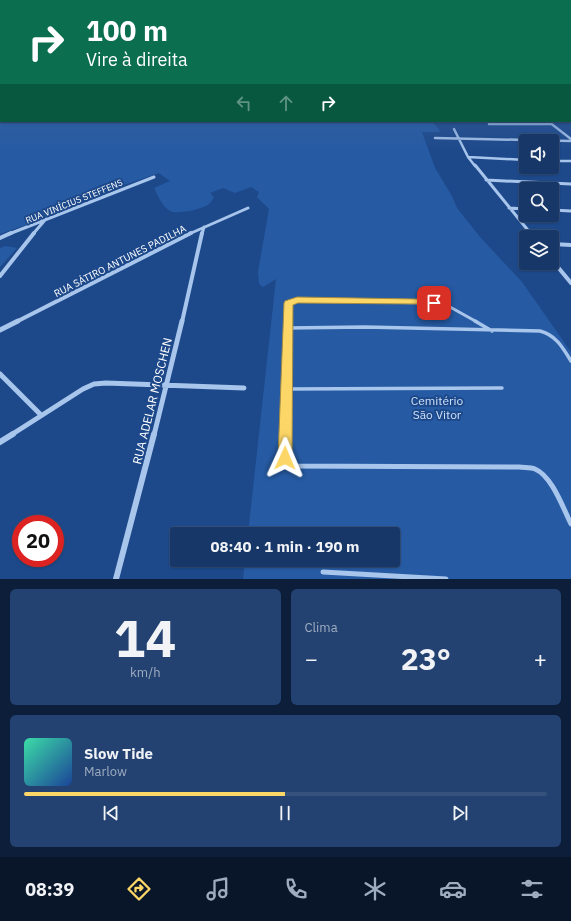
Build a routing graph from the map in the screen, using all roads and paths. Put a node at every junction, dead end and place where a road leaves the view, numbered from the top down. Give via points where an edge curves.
1 (548, 122) edge
2 (489, 124) dead end
3 (551, 124) junction
4 (454, 129) dead end
5 (435, 138) dead end
6 (458, 138) junction
7 (571, 140) edge
8 (468, 157) junction
9 (519, 160) edge
10 (559, 161) edge
11 (571, 162) edge
12 (154, 177) dead end
13 (486, 180) junction
14 (571, 184) edge
15 (248, 208) dead end
16 (510, 208) junction
17 (519, 209) edge
18 (559, 210) edge
19 (571, 211) edge
20 (45, 220) junction
21 (204, 227) junction
22 (527, 230) edge
23 (0, 238) edge
24 (559, 244) edge
25 (571, 245) edge
26 (559, 268) edge
27 (0, 276) edge
28 (571, 283) edge
29 (287, 328) junction
30 (0, 330) edge
31 (492, 331) junction
32 (571, 361) edge
33 (0, 374) edge
34 (167, 385) junction
35 (244, 388) dead end
36 (502, 388) dead end
37 (286, 389) junction
38 (41, 415) junction
39 (0, 442) edge
40 (571, 524) edge
41 (323, 572) dead end
42 (116, 579) edge
43 (446, 579) edge

1 - 3 street
2 - 3 street
3 - 7 street
4 - 6 street
5 - 6 street
6 - 7 street
6 - 8 street
8 - 9 street
8 - 13 street
10 - 11 street
12 - 20 street, RUA VINÍCIUS STEFFENS
13 - 14 street
13 - 16 street
15 - 21 street, RUA SÁTIRO ANTUNES PADILHA
16 - 17 street
16 - 22 street
18 - 19 street
20 - 23 street, RUA VINÍCIUS STEFFENS
20 - 27 street
21 - 30 street, RUA SÁTIRO ANTUNES PADILHA
21 - 34 street, RUA ADELAR MOSCHEN
24 - 25 street
26 - 28 street
29 - 31 lane via 365,327
29 - 31 lane via 288,303 291,301 416,302 450,307
29 - 37 lane
31 - 32 lane via 547,332 554,336
33 - 38 street
34 - 35 street
34 - 38 street via 94,384
34 - 42 street, RUA ADELAR MOSCHEN
36 - 37 lane
37 - 40 lane via 285,458 289,466 534,469 549,481
38 - 39 street
41 - 43 lane

